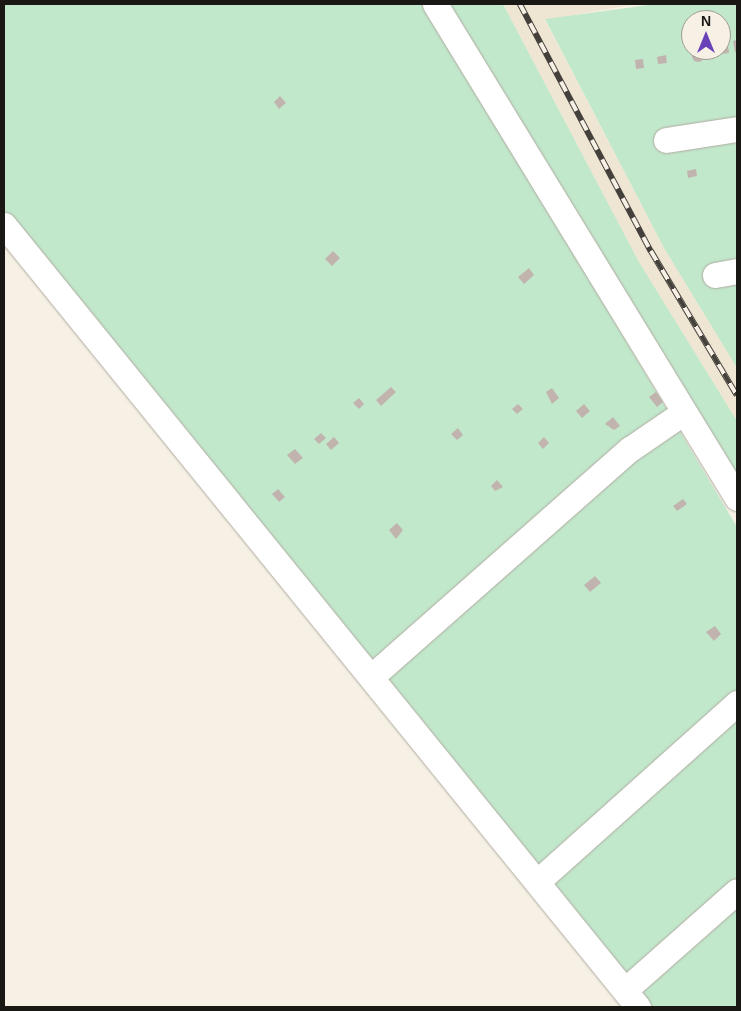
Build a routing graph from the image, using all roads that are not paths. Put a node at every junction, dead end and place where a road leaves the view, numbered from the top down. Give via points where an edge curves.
1 (435, 4) edge
2 (737, 129) edge
3 (666, 140) dead end
4 (4, 225) edge
5 (684, 412) junction
6 (737, 498) edge
7 (371, 677) junction
8 (737, 703) edge
9 (538, 881) junction
10 (737, 891) edge
11 (632, 999) edge

1 - 5 lane
2 - 3 lane
4 - 7 lane
5 - 6 lane
5 - 7 lane via 630,449
7 - 9 lane
8 - 9 lane
9 - 11 lane
10 - 11 lane

